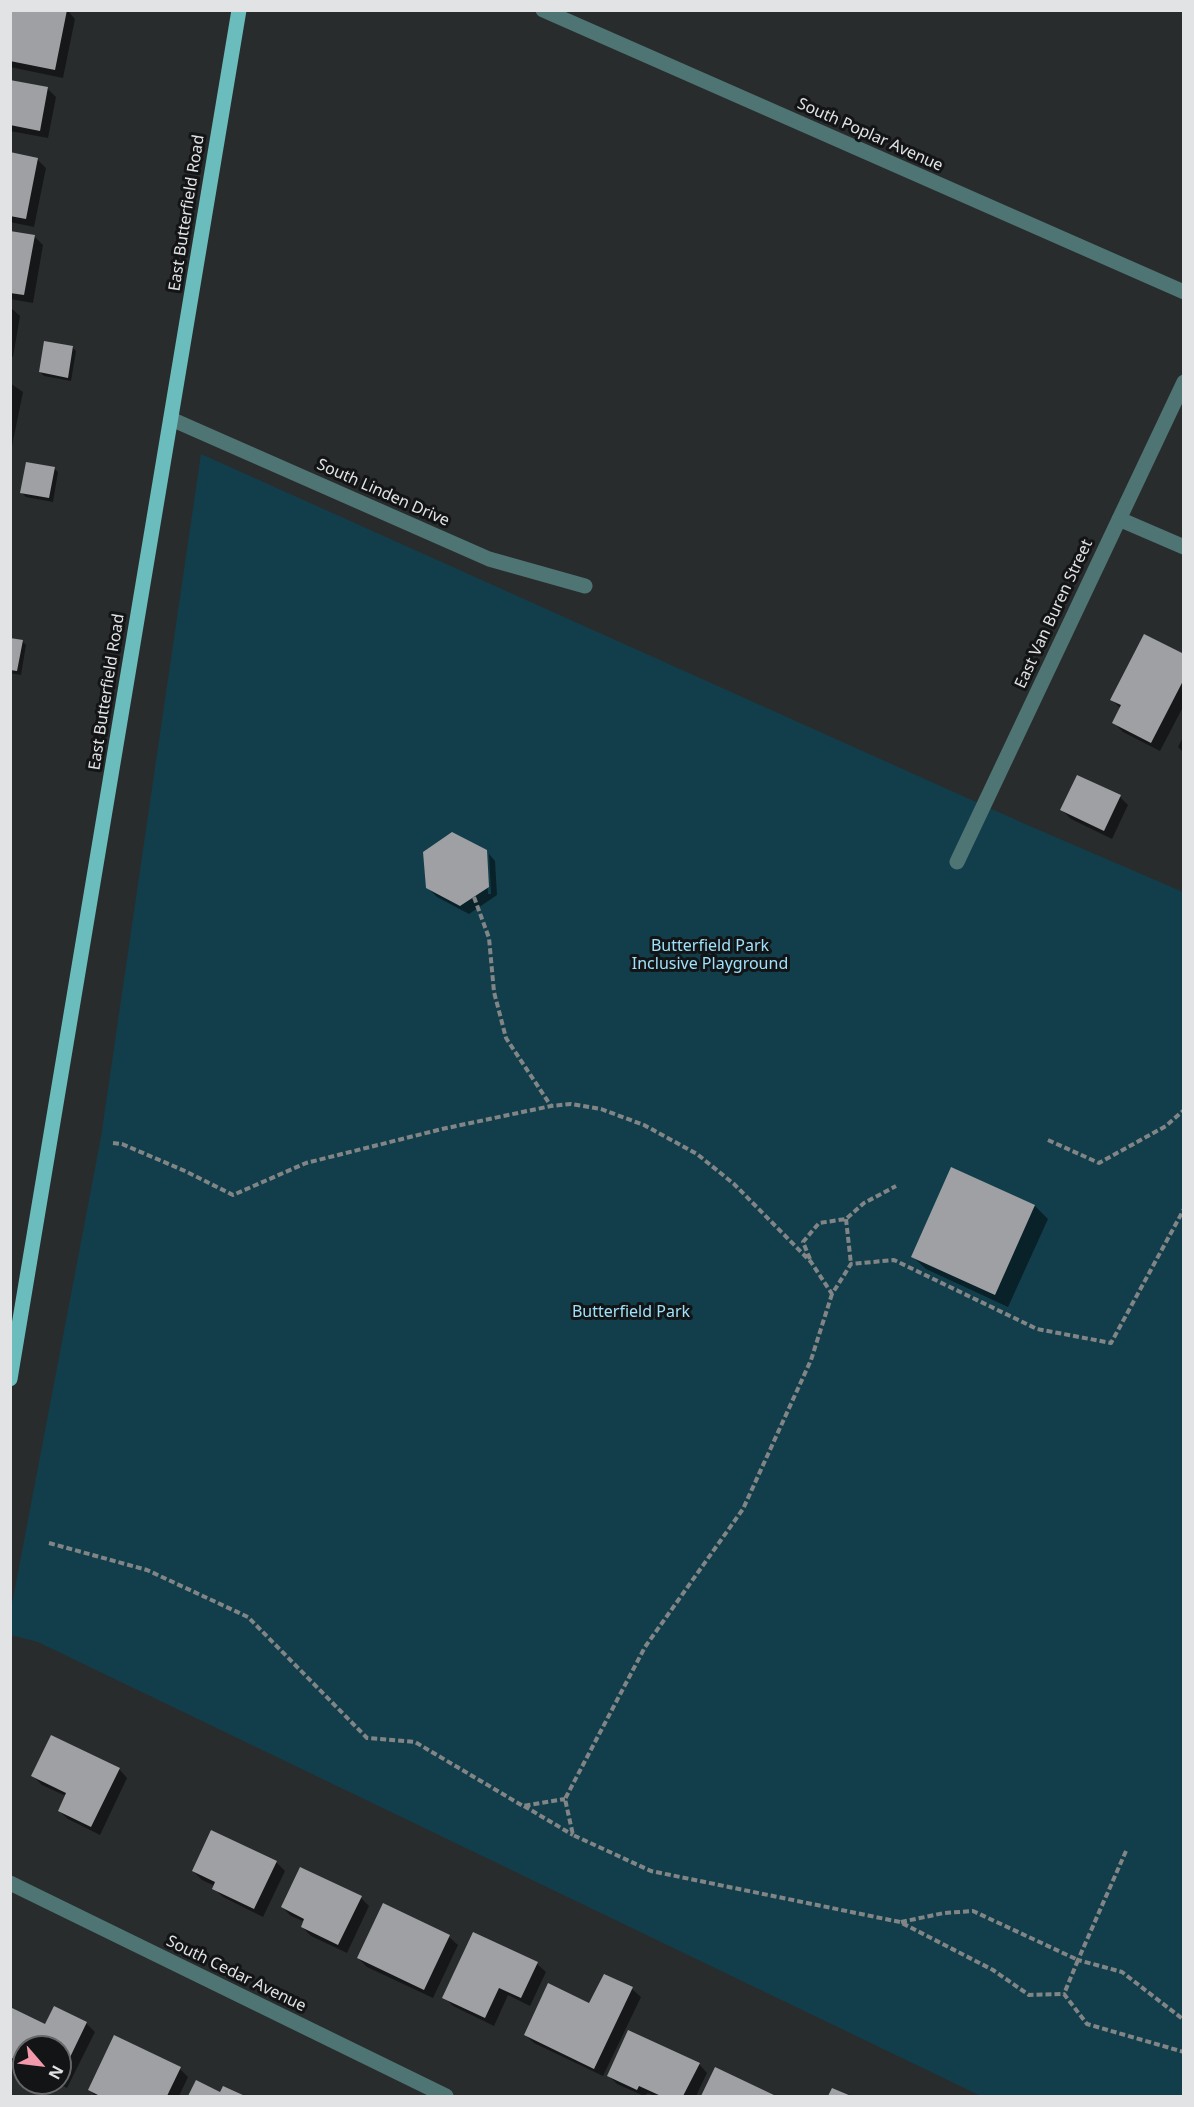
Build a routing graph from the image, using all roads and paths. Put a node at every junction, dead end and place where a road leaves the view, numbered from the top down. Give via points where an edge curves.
1 (239, 10) edge
2 (543, 10) edge
3 (1184, 292) edge
4 (1184, 382) edge
5 (171, 419) junction
6 (1119, 519) junction
7 (1184, 547) edge
8 (585, 586) dead end
9 (957, 862) dead end
10 (474, 897) dead end
11 (551, 1106) junction
12 (1184, 1110) edge
13 (1048, 1140) dead end
14 (113, 1143) dead end
15 (896, 1186) dead end
16 (1184, 1209) edge
17 (846, 1219) junction
18 (811, 1262) junction
19 (851, 1264) junction
20 (832, 1294) junction
21 (10, 1379) edge
22 (49, 1543) dead end
23 (565, 1799) junction
24 (523, 1806) junction
25 (573, 1835) junction
26 (1126, 1851) dead end
27 (10, 1883) edge
28 (900, 1922) junction
29 (1078, 1960) junction
30 (1064, 1994) junction
31 (1184, 2020) edge
32 (1184, 2052) edge
33 (446, 2097) edge

1 - 5 main road, East Butterfield Road
2 - 3 street, South Poplar Avenue
4 - 6 street, East Van Buren Street
5 - 8 street, South Linden Drive via 489,559
5 - 21 main road, East Butterfield Road
6 - 7 street
6 - 9 street, East Van Buren Street
10 - 11 path via 489,938 494,992 506,1038
11 - 14 path via 306,1163 233,1196 185,1171
11 - 18 path via 571,1104 601,1109 644,1125 697,1154 734,1184
12 - 13 path via 1166,1126 1099,1163
15 - 17 path via 864,1203
16 - 19 path via 1111,1343 1037,1329 894,1260
17 - 18 path via 819,1223 803,1242
17 - 19 path
18 - 20 path
19 - 20 path
20 - 23 path via 811,1360 743,1509 645,1647
22 - 24 path via 147,1570 248,1617 367,1738 415,1742
23 - 24 path
23 - 25 path
24 - 25 path
25 - 28 path via 651,1871
26 - 29 path
27 - 33 street, South Cedar Avenue
28 - 29 path via 973,1911
28 - 30 path via 993,1970 1029,1995
29 - 30 path
29 - 31 path via 1122,1972
30 - 32 path via 1087,2024

